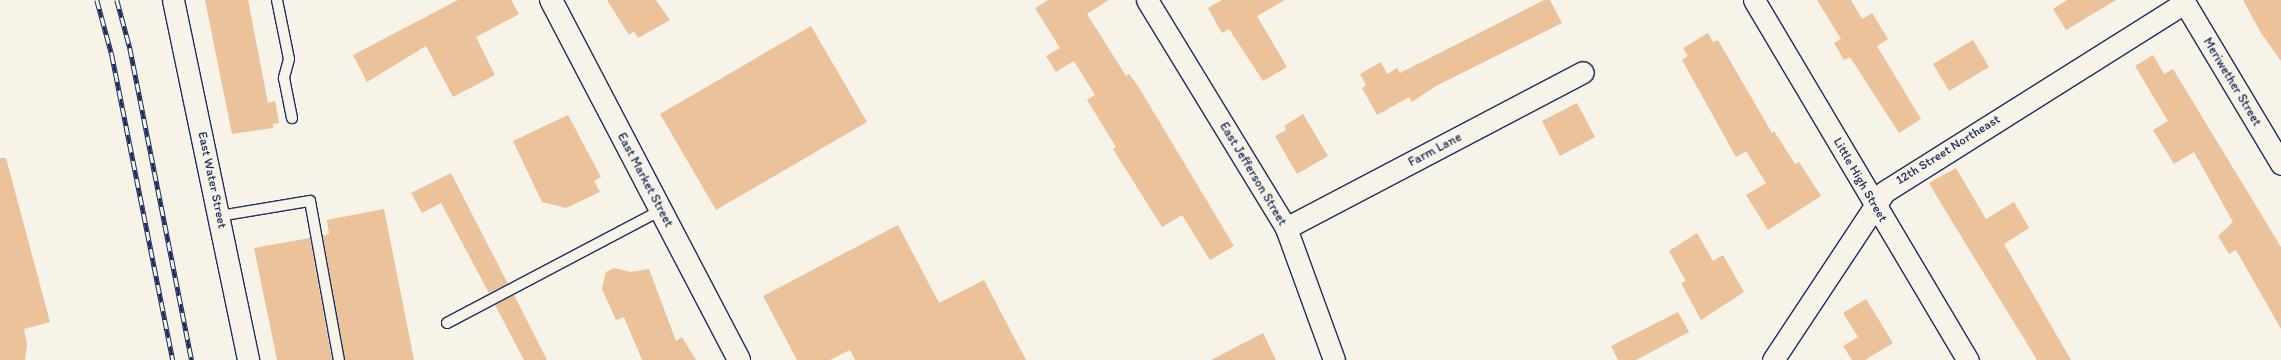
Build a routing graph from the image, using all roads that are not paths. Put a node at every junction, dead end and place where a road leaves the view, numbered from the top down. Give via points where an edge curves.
1 (173, 0) edge
2 (277, 0) edge
3 (551, 0) edge
4 (1147, 0) edge
5 (1754, 0) edge
6 (2183, 1) edge
7 (1583, 72) dead end
8 (292, 118) dead end
9 (2281, 164) edge
10 (1873, 203) junction
11 (661, 210) junction
12 (219, 216) junction
13 (1286, 228) junction
14 (447, 323) dead end
15 (248, 360) edge
16 (339, 360) edge
17 (739, 360) edge
18 (1334, 360) edge
19 (1773, 360) edge
20 (1968, 360) edge

1 - 12 street, East Water Street
2 - 8 lane via 289,59 284,78
3 - 11 main road, East Market Street
4 - 13 street, East Jefferson Street
5 - 10 street, Little High Street
6 - 9 street, Meriwether Street
6 - 10 street, 12th Street Northeast via 1894,184
7 - 13 street, Farm Lane
10 - 19 street, 12th Street Northeast
10 - 20 street, Little High Street
11 - 14 lane
11 - 17 main road, East Market Street
12 - 15 street, East Water Street
12 - 16 lane via 310,201
13 - 18 street, East Jefferson Street

